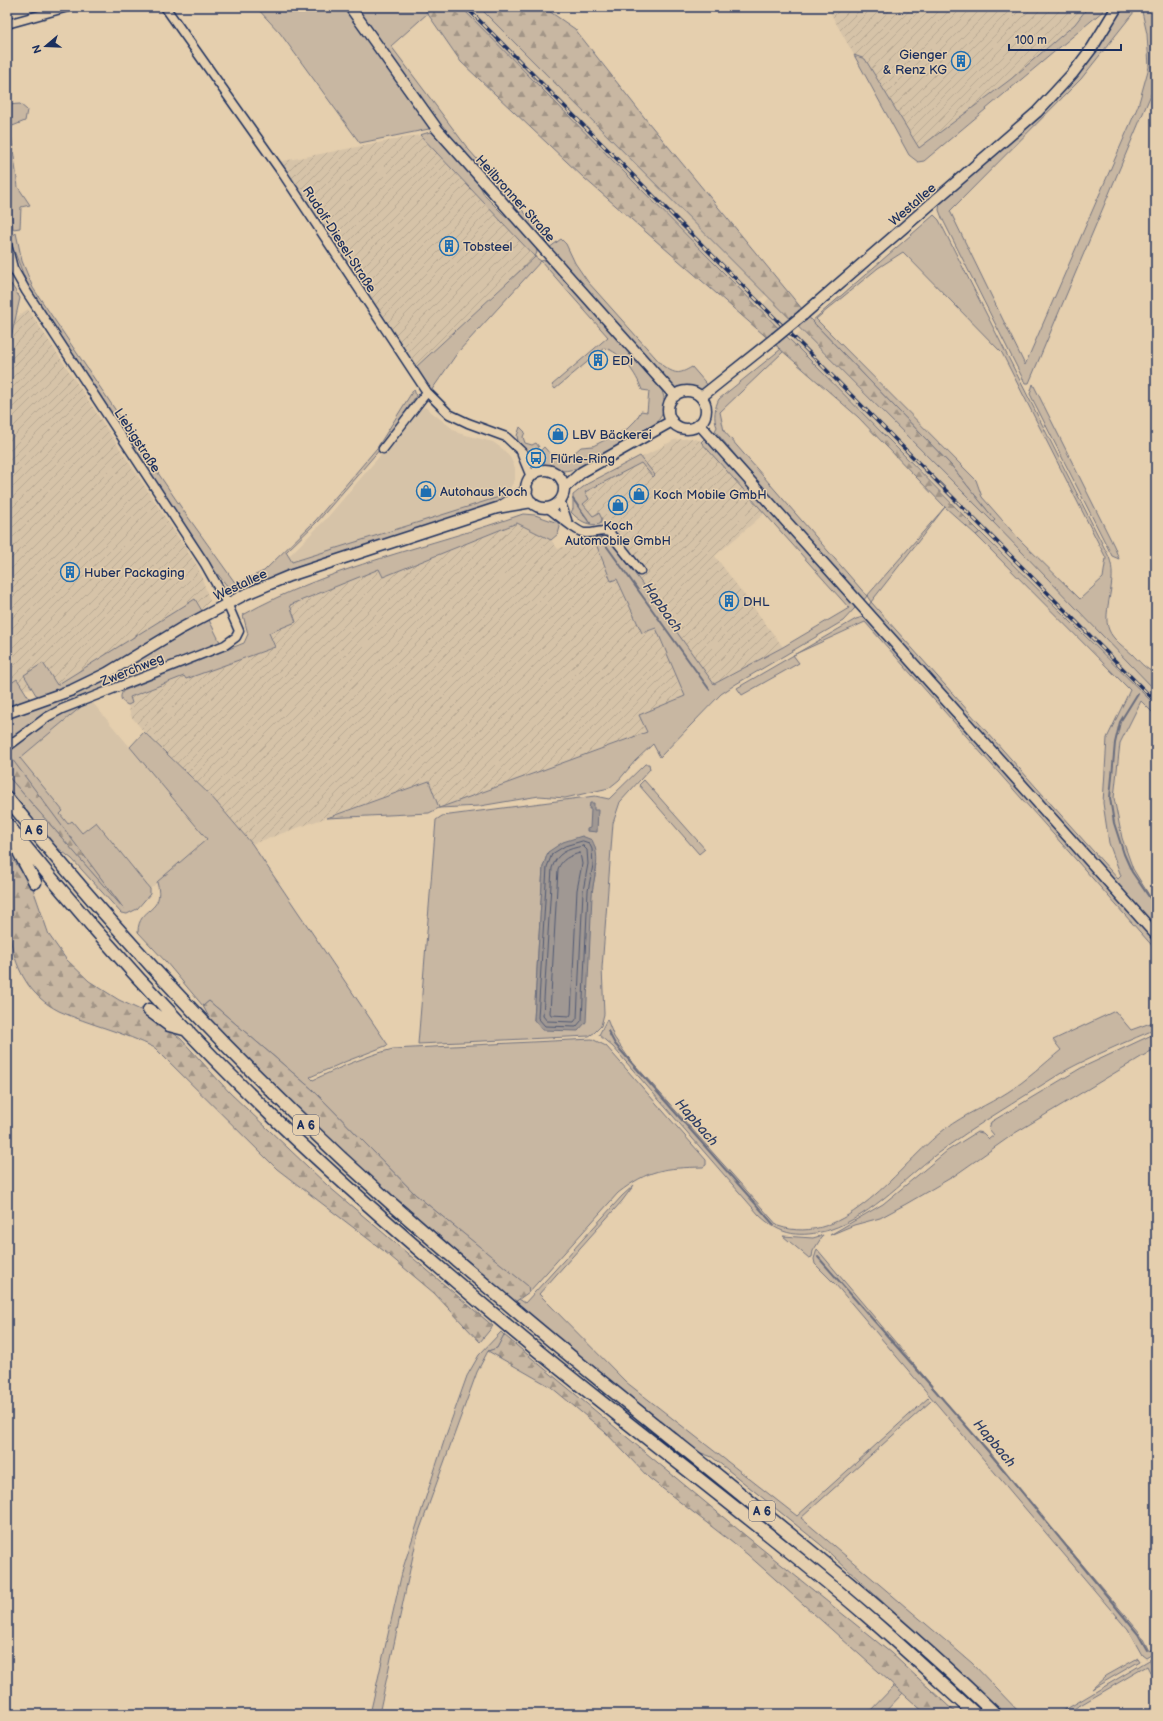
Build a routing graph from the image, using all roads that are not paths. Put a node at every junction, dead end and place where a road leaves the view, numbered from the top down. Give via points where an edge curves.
1 (68, 7) edge
2 (165, 7) edge
3 (350, 7) edge
4 (1117, 7) edge
5 (7, 24) edge
6 (7, 245) edge
7 (427, 392) junction
8 (675, 396) junction
9 (701, 398) junction
10 (672, 421) junction
11 (699, 424) junction
12 (383, 449) dead end
13 (522, 452) junction
14 (542, 471) junction
15 (582, 472) junction
16 (558, 476) junction
17 (531, 477) junction
18 (564, 488) junction
19 (526, 490) junction
20 (560, 500) junction
21 (532, 502) junction
22 (497, 508) junction
23 (548, 508) junction
24 (567, 520) junction
25 (640, 571) dead end
26 (227, 603) junction
27 (7, 713) edge
28 (7, 747) edge
29 (7, 798) edge
30 (10, 828) edge
31 (35, 882) dead end
32 (1156, 935) edge
33 (149, 1010) dead end
34 (188, 1030) junction
35 (974, 1714) edge
36 (995, 1714) edge

1 - 5 street
2 - 7 street, Rudolf-Diesel-Straße via 283,174
3 - 8 main road, Heilbronner Straße via 437,129
4 - 9 main road, Westallee, bridge via 1092,48 1037,112 803,315
6 - 26 street, Liebigstraße via 14,268 26,291 205,564
7 - 12 street
7 - 13 street, Rudolf-Diesel-Straße via 449,414 506,436
8 - 9 main road via 688,391
8 - 10 main road via 668,408
9 - 11 main road via 706,411
10 - 11 main road via 685,429
10 - 15 main road
11 - 32 main road
13 - 14 street, Rudolf-Diesel-Straße
13 - 17 street, Rudolf-Diesel-Straße
14 - 16 main road via 551,471
14 - 17 main road
15 - 16 main road
15 - 18 main road
16 - 18 main road
17 - 19 main road
18 - 20 main road
19 - 21 main road
19 - 22 main road, Westallee
20 - 23 main road
20 - 24 street
21 - 22 main road, Westallee
21 - 23 main road via 542,508
22 - 26 main road, Westallee via 290,576
23 - 24 street
24 - 25 street via 578,531 585,533 602,529 609,532
26 - 27 main road, Westallee via 107,673 72,690
26 - 28 street, Zwerchweg via 239,631 236,637 225,645 62,709
29 - 36 highway, A 6 via 119,931 244,1064 373,1188 508,1304 835,1570
30 - 31 highway
30 - 34 highway, A 6 via 110,945
33 - 34 highway via 169,1025
34 - 35 highway, A 6 via 295,1138 496,1316 865,1614

